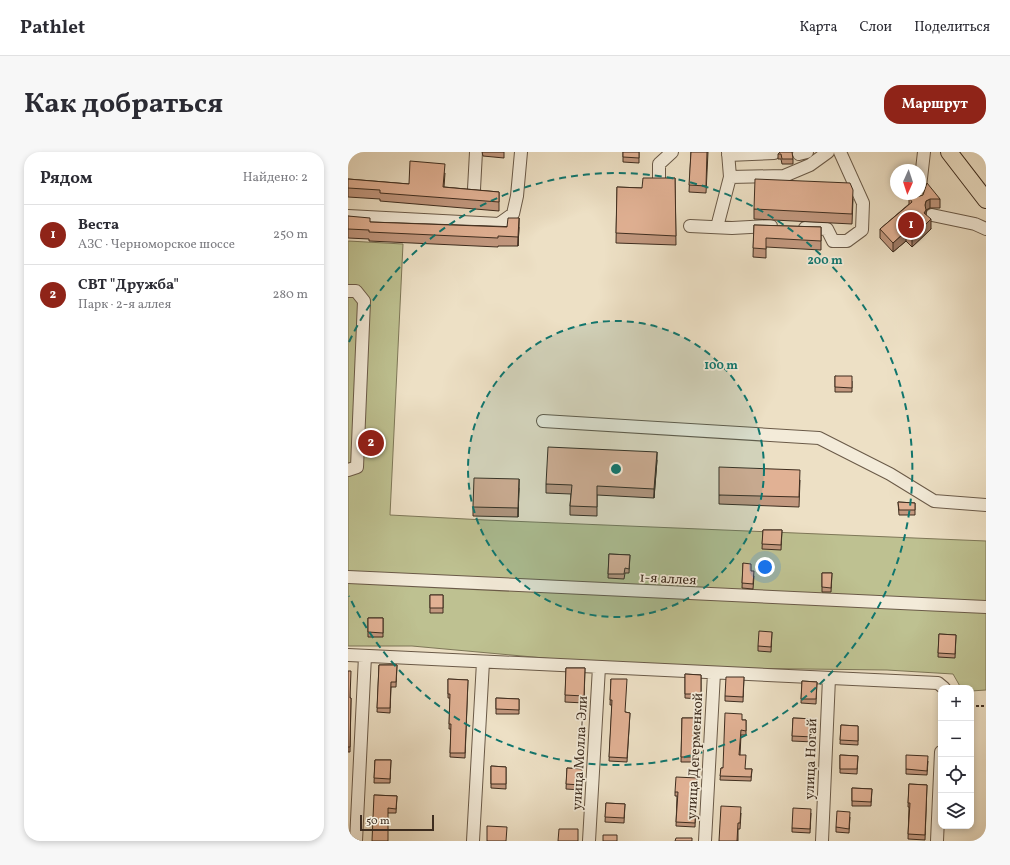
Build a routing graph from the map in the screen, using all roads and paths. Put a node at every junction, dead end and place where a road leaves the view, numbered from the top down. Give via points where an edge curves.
1 (476, 152) edge
2 (521, 152) edge
3 (672, 152) edge
4 (828, 152) edge
5 (840, 152) edge
6 (924, 152) edge
7 (949, 152) edge
8 (728, 153) edge
9 (774, 154) dead end
10 (923, 164) edge
11 (730, 177) junction
12 (659, 181) edge
13 (474, 189) edge
14 (986, 200) edge
15 (932, 215) dead end
16 (348, 216) edge
17 (690, 226) dead end
18 (717, 227) junction
19 (781, 227) edge
20 (796, 228) edge
21 (986, 229) edge
22 (348, 291) edge
23 (354, 380) edge
24 (543, 421) dead end
25 (353, 468) edge
26 (986, 505) edge
27 (348, 577) edge
28 (986, 607) edge
29 (348, 656) edge
30 (365, 656) junction
31 (483, 662) junction
32 (598, 667) junction
33 (714, 673) junction
34 (829, 678) junction
35 (940, 685) edge
36 (974, 706) edge
37 (986, 706) edge
38 (941, 757) edge
39 (356, 841) edge
40 (473, 841) edge
41 (589, 841) edge
42 (705, 841) edge
43 (822, 841) edge
44 (936, 841) edge

1 - 13 street
2 - 16 street via 513,214 499,224
3 - 12 street via 659,164
4 - 11 street via 810,165 784,176
5 - 20 street via 863,203 862,230 847,241 833,241 827,229
6 - 10 street
7 - 14 main road
8 - 9 street
8 - 11 street
11 - 18 street
15 - 21 street via 975,224
17 - 18 street
18 - 19 street
22 - 23 street via 356,291 364,301
23 - 25 street
24 - 26 street via 819,438 890,474 934,501
27 - 28 street, 1-я аллея
29 - 30 street
30 - 31 street
30 - 39 street
31 - 32 street
31 - 40 street
32 - 33 street
32 - 41 street, улица Молла-Эли
33 - 34 street
33 - 42 street, улица Дегерменкой
34 - 35 street
34 - 43 street, улица Ногай
36 - 37 path
38 - 44 street

